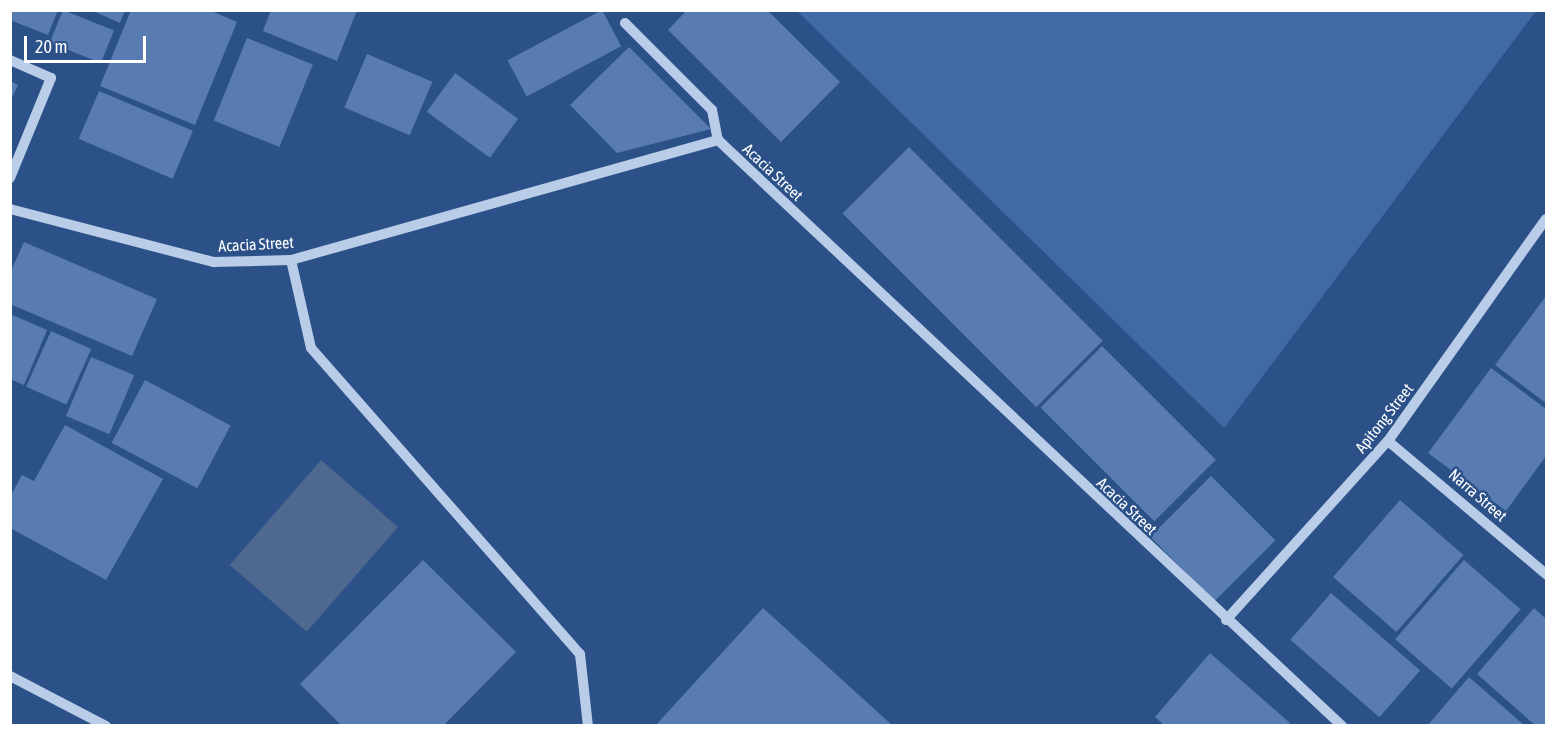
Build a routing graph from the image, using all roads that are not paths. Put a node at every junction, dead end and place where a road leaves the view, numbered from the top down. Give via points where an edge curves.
1 (625, 23) dead end
2 (10, 60) edge
3 (718, 140) junction
4 (10, 178) edge
5 (10, 209) edge
6 (1546, 219) edge
7 (291, 260) junction
8 (1388, 441) junction
9 (1546, 574) edge
10 (1226, 620) junction
11 (10, 676) edge
12 (106, 726) edge
13 (588, 726) edge
14 (1342, 726) edge

1 - 3 street via 712,110
2 - 4 street via 51,78
3 - 7 street, Acacia Street
3 - 10 street, Acacia Street
5 - 7 street, Acacia Street via 214,262
6 - 8 street, Apitong Street
7 - 13 street via 311,348 580,654
8 - 9 street, Narra Street
8 - 10 street, Apitong Street
10 - 14 street, Acacia Street
11 - 12 street

